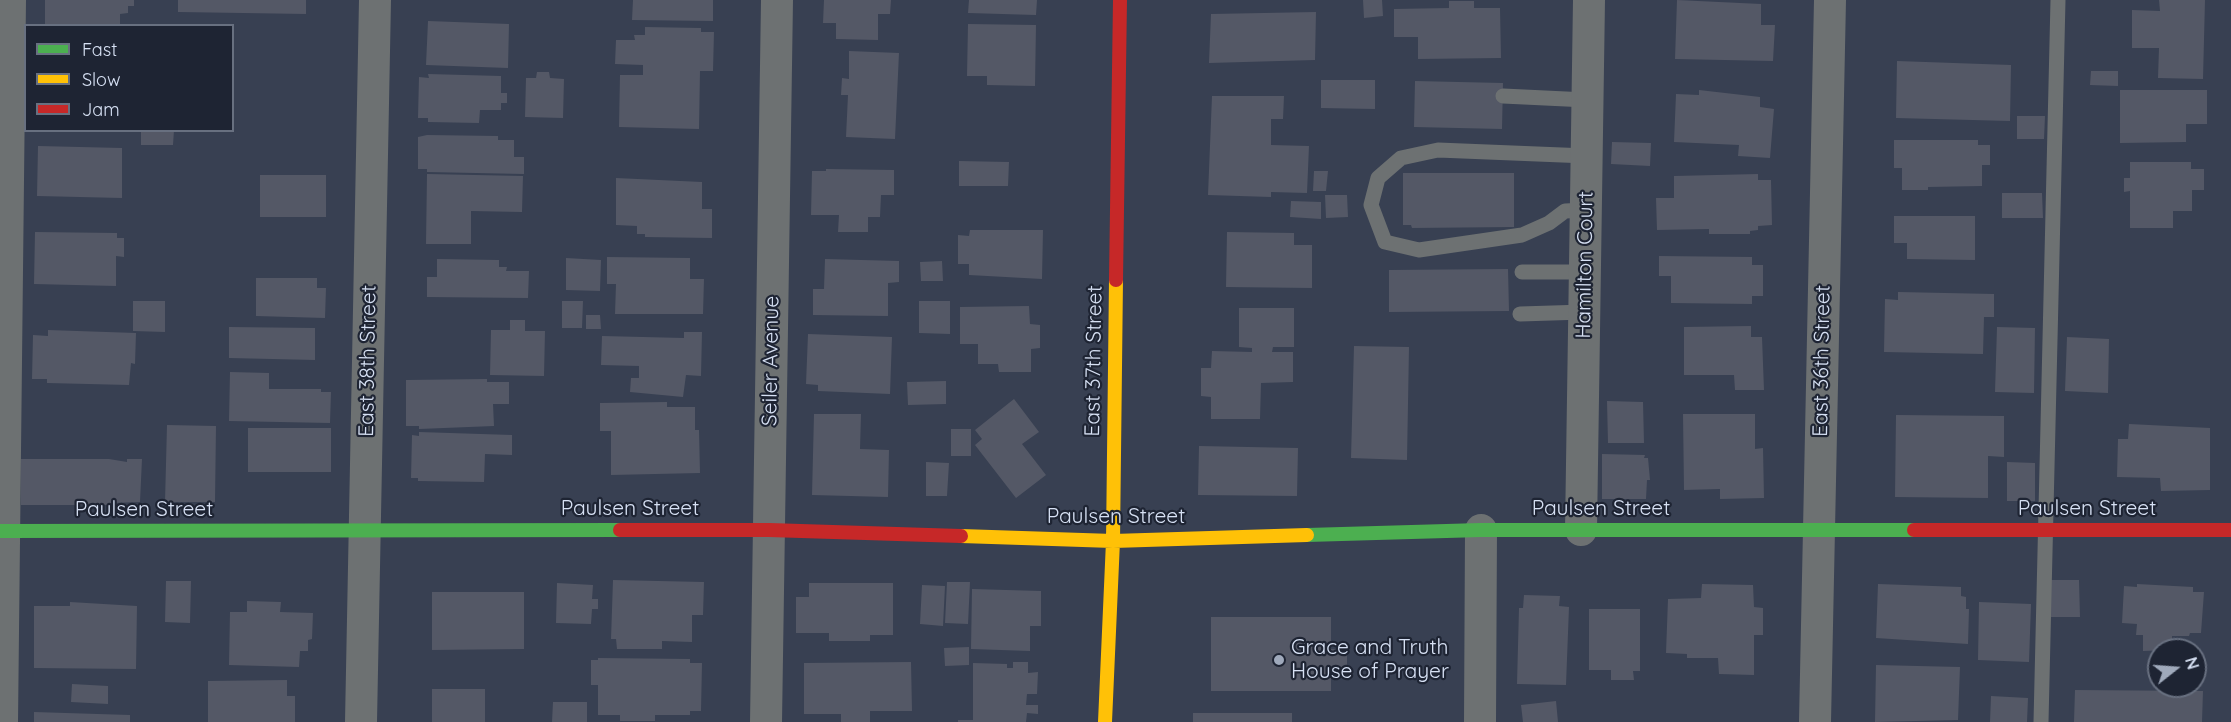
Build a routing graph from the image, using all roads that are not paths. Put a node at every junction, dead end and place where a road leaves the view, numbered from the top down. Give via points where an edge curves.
1 (10, 0) edge
2 (375, 0) edge
3 (777, 0) edge
4 (1120, 0) edge
5 (1589, 0) edge
6 (1830, 0) edge
7 (2058, 0) edge
8 (1503, 96) dead end
9 (1587, 100) junction
10 (1587, 156) junction
11 (1586, 210) junction
12 (1522, 272) dead end
13 (1585, 272) junction
14 (1584, 312) junction
15 (1520, 314) dead end
16 (365, 530) junction
17 (769, 530) junction
18 (1481, 530) junction
19 (1581, 530) junction
20 (1819, 530) junction
21 (2044, 530) junction
22 (2231, 530) edge
23 (2, 531) edge
24 (1113, 541) junction
25 (2, 722) edge
26 (361, 722) edge
27 (766, 722) edge
28 (1105, 722) edge
29 (1480, 722) edge
30 (1815, 722) edge
31 (2041, 722) edge

1 - 23 street
2 - 16 street, East 38th Street
3 - 17 street, Seiler Avenue
4 - 24 street, East 37th Street
5 - 9 street, Hamilton Court
6 - 20 street, East 36th Street
7 - 21 lane
8 - 9 lane
9 - 10 street, Hamilton Court
10 - 11 street, Hamilton Court
10 - 11 lane via 1438,150 1401,158 1378,178 1371,205 1385,242 1419,250 1522,235 1566,211
11 - 13 street, Hamilton Court
12 - 13 lane
13 - 14 street, Hamilton Court
14 - 15 lane
14 - 19 street, Hamilton Court
16 - 17 street, Paulsen Street
16 - 23 street, Paulsen Street
16 - 26 street, East 38th Street
17 - 24 street, Paulsen Street
17 - 27 street, Seiler Avenue
18 - 19 street, Paulsen Street
18 - 24 street, Paulsen Street
18 - 29 street
19 - 20 street, Paulsen Street
20 - 21 street, Paulsen Street
20 - 30 street, East 36th Street
21 - 22 street, Paulsen Street
21 - 31 lane
23 - 25 street
24 - 28 street, East 37th Street

